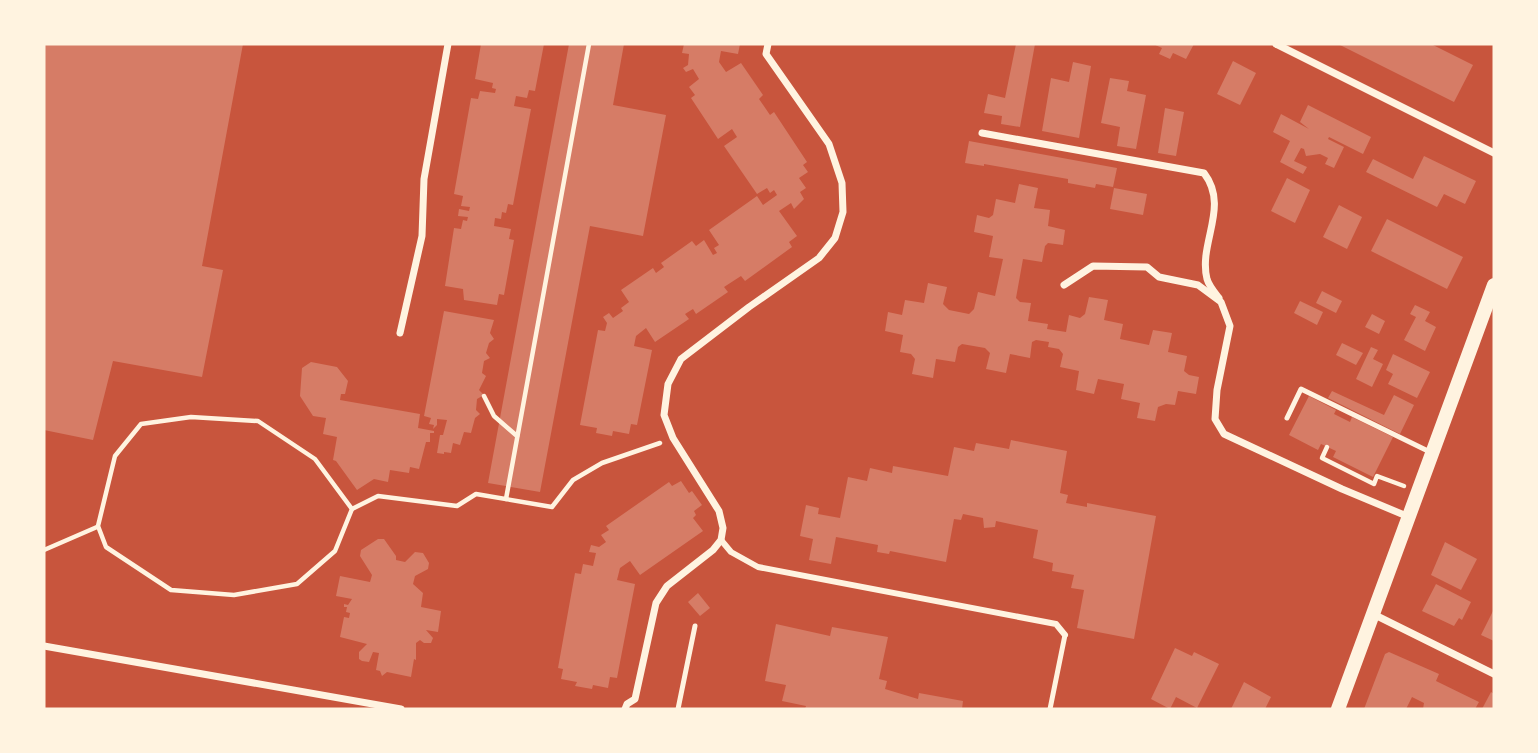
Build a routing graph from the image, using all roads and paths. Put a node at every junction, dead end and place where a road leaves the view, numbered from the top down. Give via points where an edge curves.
1 (448, 44) edge
2 (589, 44) edge
3 (768, 44) edge
4 (1276, 44) edge
5 (982, 133) dead end
6 (1494, 153) edge
7 (1064, 285) dead end
8 (1493, 291) edge
9 (1221, 302) junction
10 (400, 333) dead end
11 (484, 396) dead end
12 (1287, 418) dead end
13 (517, 437) junction
14 (673, 438) junction
15 (1327, 447) dead end
16 (1433, 454) junction
17 (1419, 492) junction
18 (506, 499) junction
19 (352, 509) junction
20 (1410, 517) junction
21 (98, 526) junction
22 (721, 540) junction
23 (44, 550) edge
24 (1373, 614) junction
25 (695, 626) dead end
26 (1065, 635) joint
27 (44, 646) edge
28 (1494, 674) edge
29 (401, 709) edge
30 (625, 709) edge
31 (678, 709) edge
32 (1050, 709) edge
33 (1338, 709) edge

1 - 10 street via 424,179 422,236
2 - 13 path
3 - 14 street via 766,54 829,144 842,183 843,212 835,238 819,258 681,359 668,384 664,415
4 - 6 street
5 - 9 street via 1204,173 1213,185 1215,206 1208,280
7 - 9 street via 1093,266 1147,267 1160,277 1198,285
8 - 16 main road
9 - 20 street via 1230,327 1215,419 1224,434
11 - 13 path via 494,416
12 - 16 lane via 1301,389
13 - 18 path
14 - 18 path via 602,463 573,480 552,507
14 - 22 street via 719,511
15 - 17 path via 1322,458 1342,469 1374,484 1377,476
16 - 17 main road
17 - 20 main road
18 - 19 path via 477,494 457,506 378,496
19 - 21 path via 335,551 296,584 234,595 171,590 106,547
19 - 21 path via 315,459 258,421 191,417 141,424 115,456
20 - 24 main road
21 - 23 path
22 - 26 street via 731,552 758,567 1056,624
22 - 30 street via 667,586 656,603 635,699
24 - 28 street
24 - 33 main road
25 - 31 lane
26 - 32 lane
27 - 29 street

